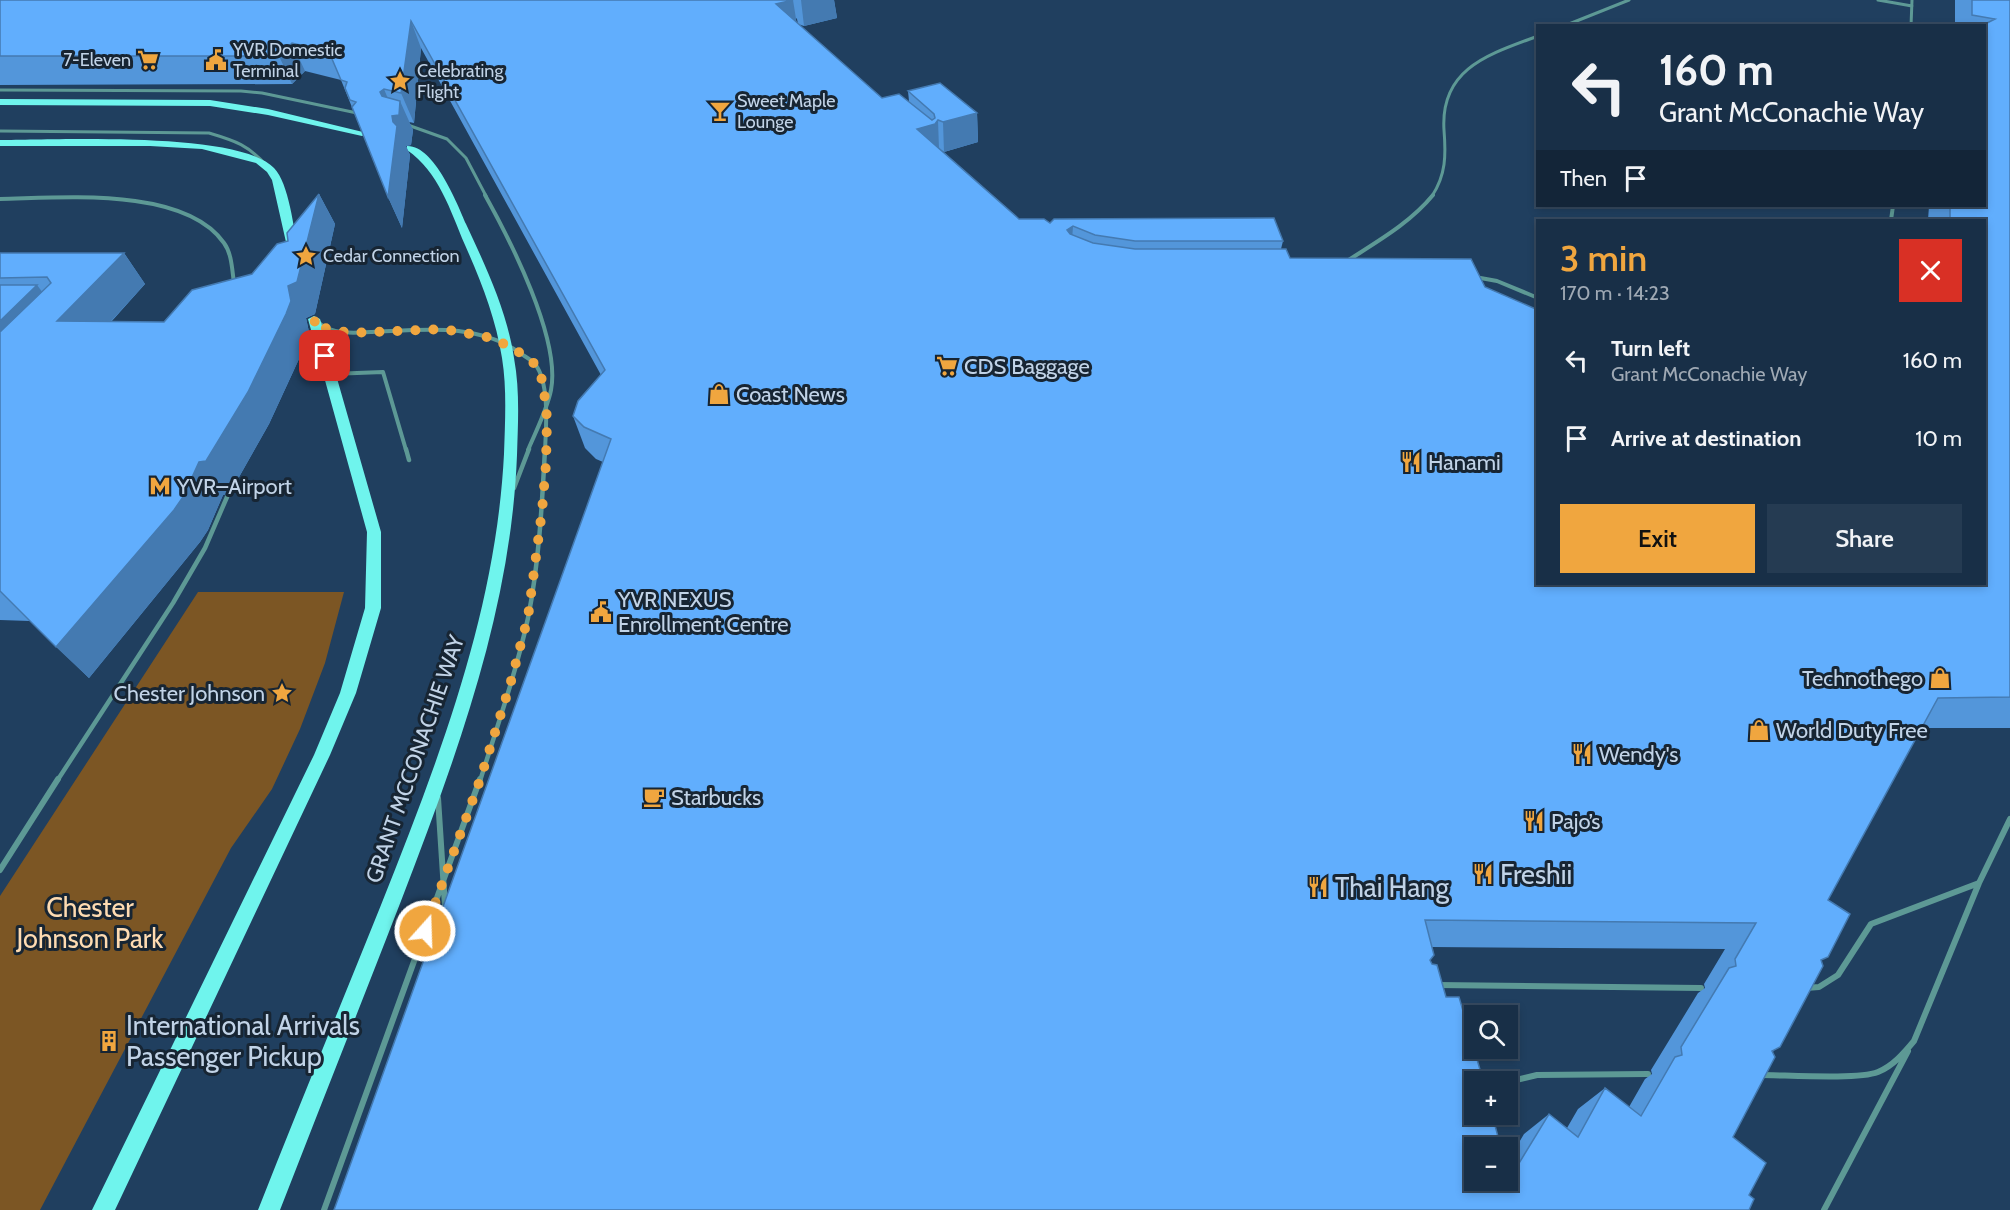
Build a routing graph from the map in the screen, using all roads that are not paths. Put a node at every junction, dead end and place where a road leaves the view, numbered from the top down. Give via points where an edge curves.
1 (1629, 0) edge
2 (1878, 0) edge
3 (1912, 0) edge
4 (1912, 6) junction
5 (1569, 24) edge
6 (1911, 24) edge
7 (1536, 37) edge
8 (0, 90) edge
9 (0, 102) edge
10 (357, 114) edge
11 (396, 122) edge
12 (0, 131) edge
13 (362, 133) edge
14 (0, 143) edge
15 (410, 148) dead end
16 (271, 170) junction
17 (0, 199) edge
18 (295, 260) edge
19 (1344, 263) edge
20 (1468, 276) edge
21 (235, 293) edge
22 (1536, 297) edge
23 (314, 319) joint
24 (331, 374) junction
25 (409, 460) dead end
26 (227, 497) dead end
27 (507, 523) junction
28 (442, 769) junction
29 (2010, 819) edge
30 (0, 870) edge
31 (1979, 883) junction
32 (444, 916) edge
33 (1429, 985) edge
34 (1701, 987) dead end
35 (1799, 988) edge
36 (1914, 1041) junction
37 (1648, 1074) dead end
38 (1755, 1074) edge
39 (1518, 1080) edge
40 (103, 1210) edge
41 (269, 1210) edge
42 (324, 1210) edge
43 (1824, 1210) edge

1 - 5 lane
2 - 4 lane
3 - 4 lane
4 - 6 lane
7 - 19 lane via 1485,57 1453,81 1444,110 1448,158 1440,184 1419,212
8 - 10 lane via 235,91 262,93
9 - 13 main road via 210,103
11 - 27 lane via 447,139 464,155 517,254 542,321 553,373 551,391 520,466
12 - 16 lane via 209,133 253,150
14 - 16 main road via 202,146 240,154
15 - 27 main road, GRANT MCCONACHIE WAY via 436,172 489,288 508,356 512,445
16 - 18 main road via 277,180
17 - 21 lane via 134,201 190,215 210,227 224,242
20 - 22 lane via 1497,281
23 - 24 main road
23 - 42 lane via 324,328 350,333 443,329 492,338 535,364 543,382 547,418 542,511 528,617 510,685 480,780
24 - 25 lane via 383,372
24 - 40 main road via 374,532 373,608 365,642 322,755
26 - 30 lane via 205,548 173,603
27 - 28 main road, GRANT MCCONACHIE WAY via 479,653
28 - 32 lane via 437,801 446,885
28 - 41 main road, GRANT MCCONACHIE WAY
29 - 31 lane
31 - 35 lane via 1872,922 1838,977 1815,988
31 - 36 lane
33 - 34 lane
36 - 38 lane via 1900,1059 1878,1072
36 - 43 lane
37 - 39 lane via 1537,1075

